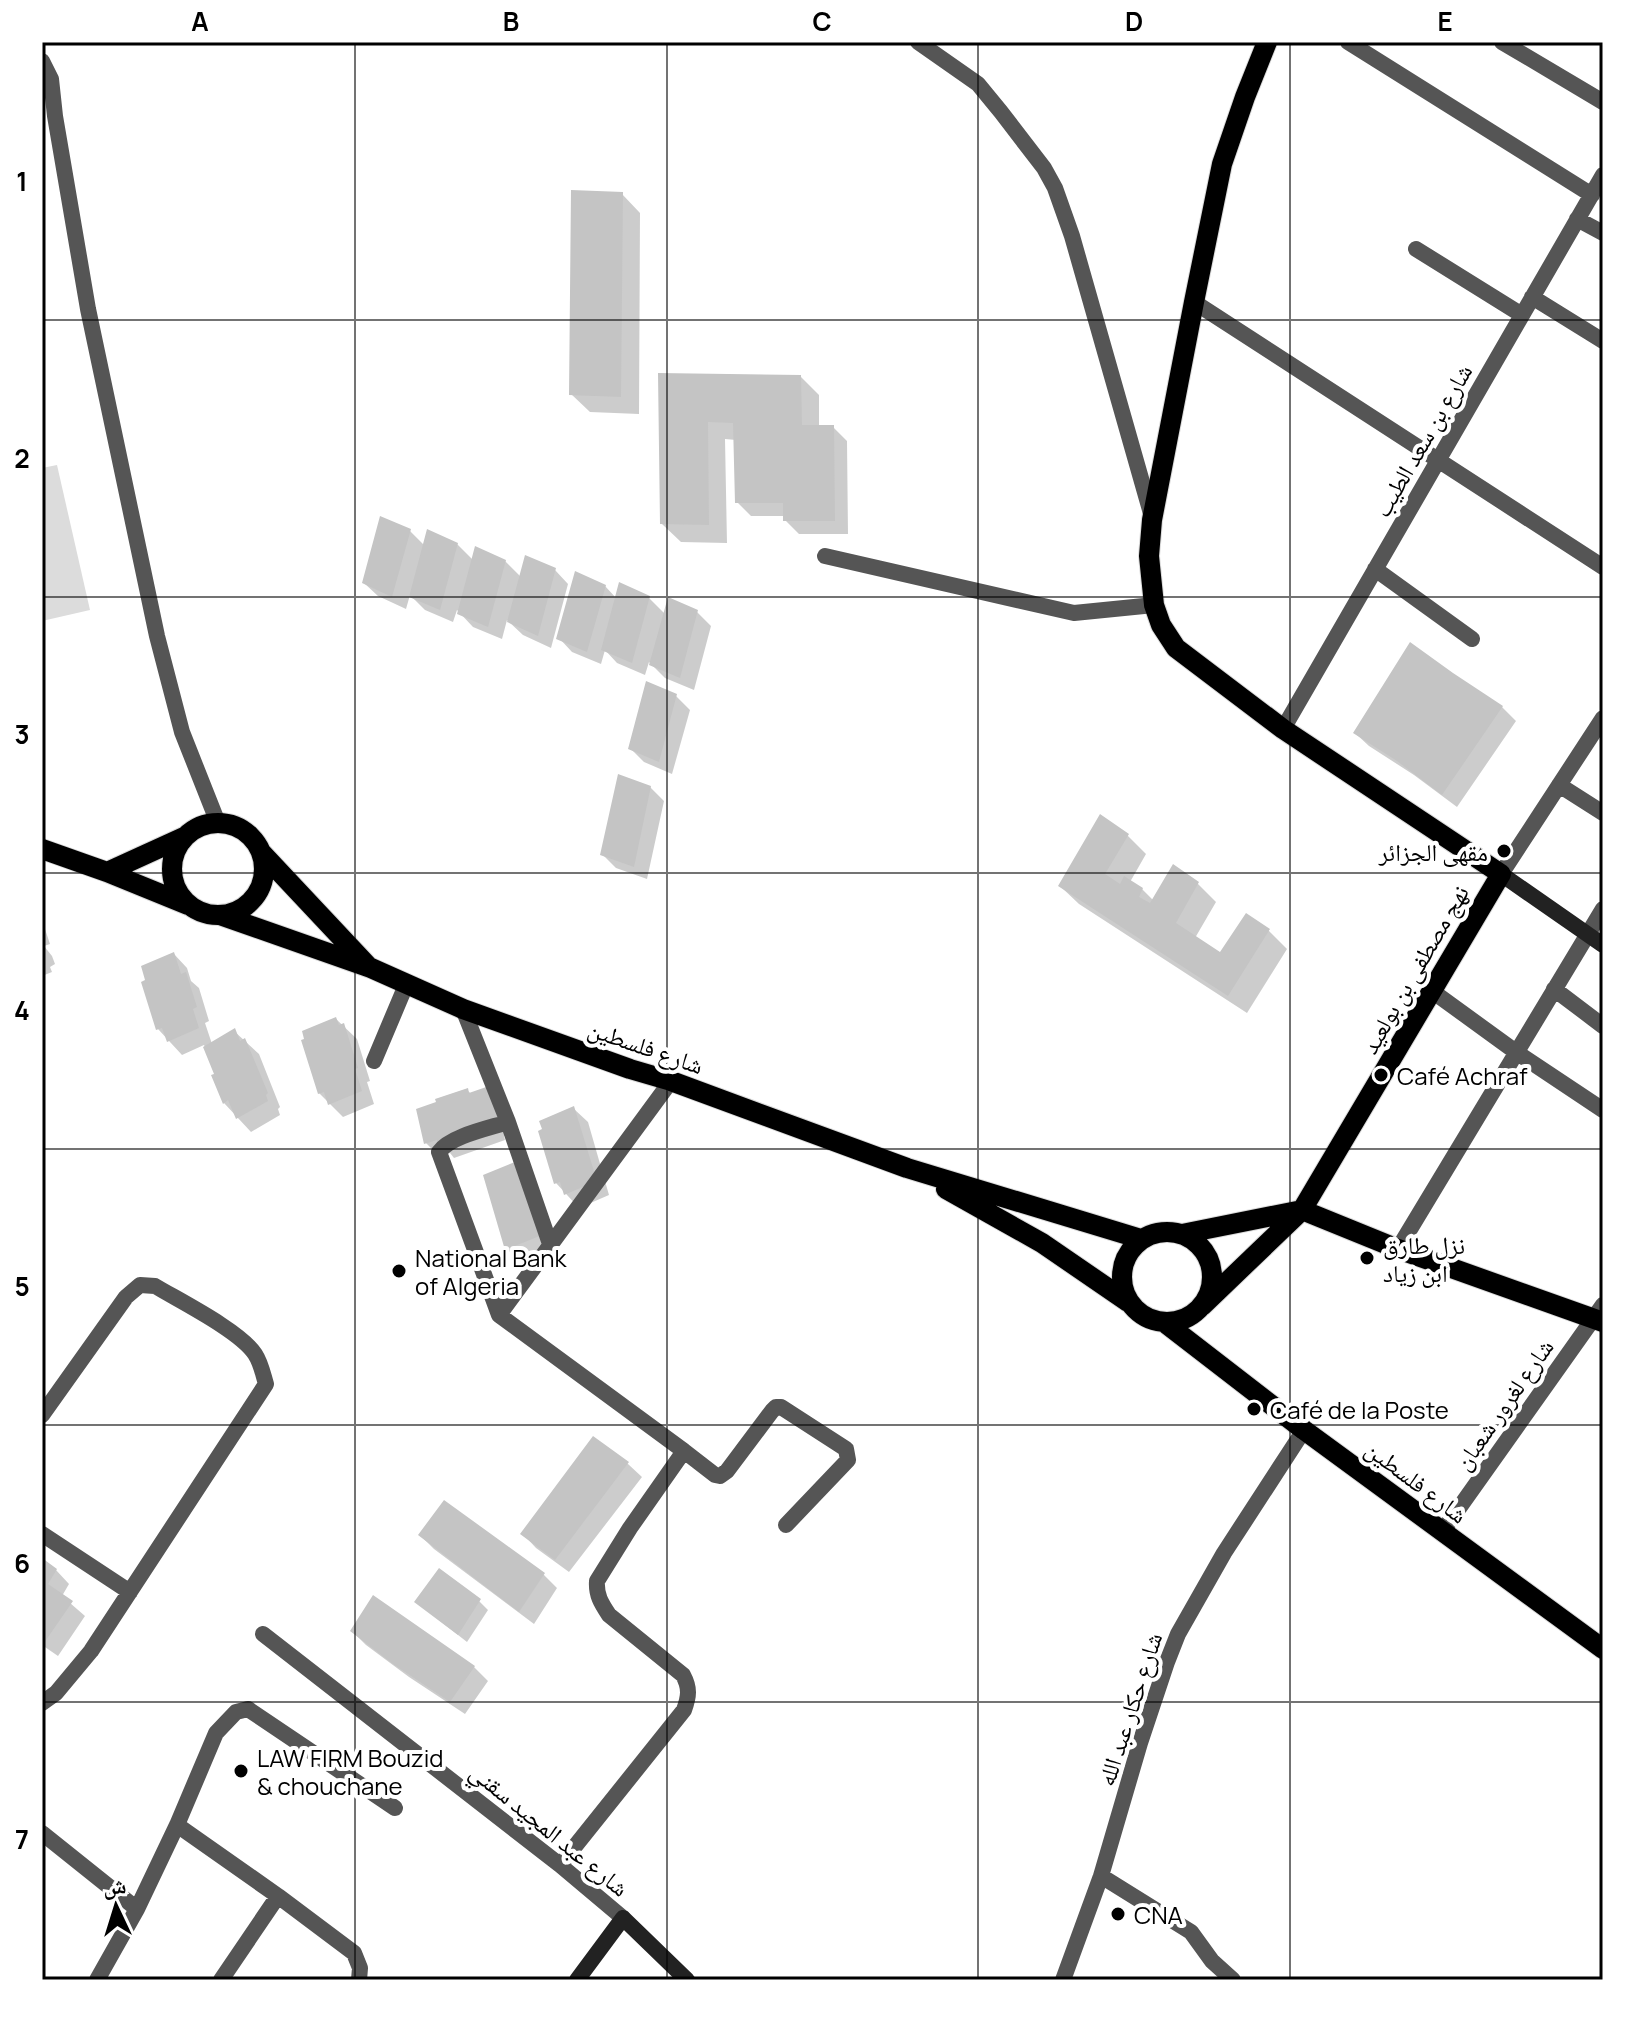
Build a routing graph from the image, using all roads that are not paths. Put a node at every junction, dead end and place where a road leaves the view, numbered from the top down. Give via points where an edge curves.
1 (918, 42) edge
2 (1267, 42) edge
3 (1348, 42) edge
4 (1502, 42) edge
5 (42, 61) edge
6 (1603, 102) edge
7 (1603, 175) edge
8 (1592, 195) junction
9 (1577, 219) junction
10 (1603, 233) edge
11 (1416, 249) dead end
12 (1532, 297) junction
13 (1194, 302) junction
14 (1522, 315) junction
15 (1603, 341) edge
16 (1438, 460) junction
17 (1152, 520) junction
18 (825, 556) dead end
19 (1603, 567) edge
20 (1375, 569) junction
21 (1154, 605) junction
22 (1472, 639) dead end
23 (1603, 718) edge
24 (1283, 729) junction
25 (1559, 785) junction
26 (1603, 813) edge
27 (218, 823) junction
28 (186, 836) junction
29 (42, 849) edge
30 (261, 852) junction
31 (107, 872) junction
32 (1501, 874) junction
33 (190, 905) junction
34 (1603, 909) edge
35 (220, 915) junction
36 (1587, 934) junction
37 (1603, 945) edge
38 (371, 968) junction
39 (406, 985) junction
40 (1554, 989) junction
41 (1432, 991) junction
42 (463, 1009) junction
43 (1603, 1026) edge
44 (1516, 1052) junction
45 (374, 1061) dead end
46 (671, 1081) junction
47 (1603, 1110) edge
48 (508, 1122) junction
49 (907, 1168) junction
50 (1302, 1210) junction
51 (1182, 1234) junction
52 (1141, 1239) junction
53 (550, 1244) junction
54 (1398, 1249) junction
55 (1128, 1302) junction
56 (1202, 1306) junction
57 (499, 1315) junction
58 (1600, 1315) edge
59 (1164, 1322) junction
60 (42, 1415) edge
61 (1304, 1430) junction
62 (684, 1451) junction
63 (786, 1525) dead end
64 (1442, 1532) junction
65 (42, 1534) edge
66 (130, 1592) junction
67 (263, 1634) dead end
68 (1601, 1644) edge
69 (42, 1703) edge
70 (395, 1808) dead end
71 (177, 1825) junction
72 (42, 1833) edge
73 (560, 1865) junction
74 (1101, 1876) junction
75 (278, 1896) junction
76 (137, 1909) junction
77 (623, 1918) junction
78 (1223, 1977) edge
79 (97, 1980) edge
80 (221, 1980) edge
81 (359, 1980) edge
82 (577, 1980) edge
83 (687, 1980) edge
84 (1063, 1980) edge

1 - 17 street via 978,84 1055,188
2 - 13 main road via 1222,164
3 - 8 street
4 - 6 street
5 - 27 street via 51,79 88,309 157,636 182,732
7 - 8 street, شارع بن سعد الطيب
8 - 9 street, شارع بن سعد الطيب
9 - 10 street
9 - 12 street, شارع بن سعد الطيب
11 - 14 street
12 - 14 street, شارع بن سعد الطيب
12 - 15 street
13 - 16 street
13 - 17 main road
14 - 16 street, شارع بن سعد الطيب
16 - 19 street
16 - 20 street, شارع بن سعد الطيب
17 - 21 main road
18 - 21 street via 1074,613
20 - 22 street
20 - 24 street, شارع بن سعد الطيب
21 - 24 main road via 1176,648
23 - 25 street, نهج مصطفى بن بولعيد
24 - 32 main road
25 - 26 street
25 - 32 street, نهج مصطفى بن بولعيد
27 - 28 main road
27 - 30 main road via 244,831
28 - 31 main road
28 - 33 main road via 172,871 180,896
29 - 31 main road
30 - 35 main road via 264,866 256,893 234,912
30 - 38 main road
31 - 33 main road
32 - 36 main road
32 - 41 main road, نهج مصطفى بن بولعيد
33 - 35 main road
34 - 36 street
35 - 38 main road
36 - 37 main road
36 - 40 street
38 - 39 main road, شارع فلسطين
39 - 42 main road, شارع فلسطين
39 - 45 street
40 - 43 street
40 - 44 street
41 - 44 street
41 - 50 main road, نهج مصطفى بن بولعيد
42 - 46 main road, شارع فلسطين
42 - 48 street
44 - 47 street
44 - 54 street
46 - 49 main road, شارع فلسطين
46 - 53 street
48 - 53 street
48 - 57 street via 442,1146 439,1152
49 - 52 main road, شارع فلسطين
49 - 55 main road, شارع فلسطين via 1042,1243
50 - 51 main road
50 - 54 main road
50 - 56 main road, نهج مصطفى بن بولعيد
51 - 52 main road via 1168,1231
51 - 56 main road via 1205,1251 1211,1265 1210,1293
52 - 55 main road via 1124,1261 1121,1275
53 - 57 street
54 - 58 main road
55 - 59 main road via 1150,1320
56 - 59 main road via 1179,1321
57 - 62 street
58 - 64 street, شارع لغرور شعبان
59 - 61 main road, شارع فلسطين
60 - 66 street via 140,1285 155,1286 242,1339 255,1353 266,1384
61 - 64 main road, شارع فلسطين
61 - 74 street, شارع حكار عبد الله via 1178,1634
62 - 63 street via 715,1475 724,1475 776,1407 846,1449 848,1460
62 - 73 street via 630,1528 596,1590 609,1615 683,1675 687,1700
64 - 68 main road, شارع فلسطين
65 - 66 street
66 - 69 street via 91,1651
67 - 73 street, شارع عبد المجيد سقني
70 - 71 street via 248,1709 236,1712 216,1733
71 - 75 street
71 - 76 street
72 - 76 street
73 - 77 street, شارع عبد المجيد سقني
74 - 78 street via 1191,1932
74 - 84 street, شارع حكار عبد الله
75 - 80 street
75 - 81 street via 354,1953
76 - 79 street
77 - 82 main road
77 - 83 main road, شارع عبد المجيد سقني

